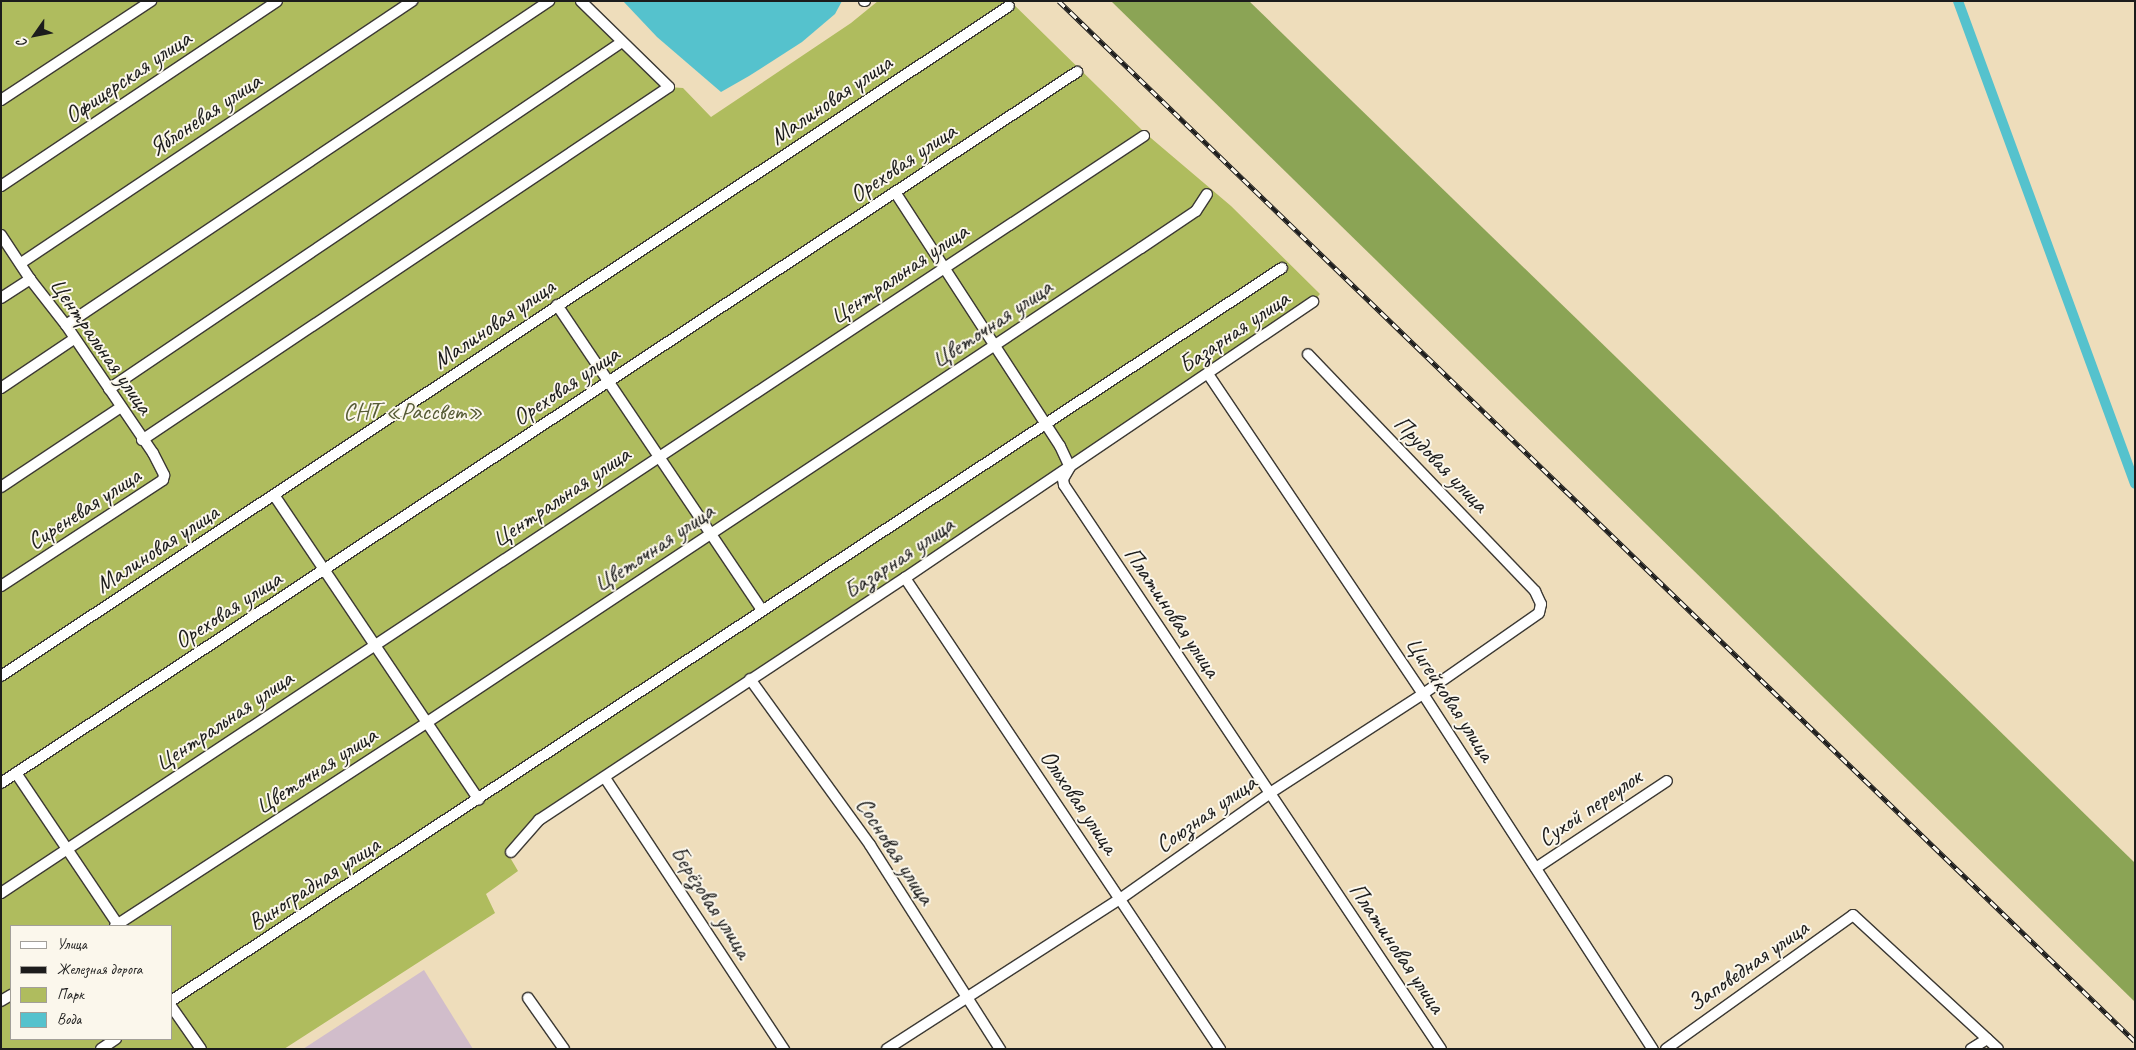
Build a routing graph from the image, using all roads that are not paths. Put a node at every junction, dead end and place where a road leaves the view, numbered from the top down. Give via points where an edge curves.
1 (151, 1) edge
2 (277, 1) edge
3 (412, 1) edge
4 (549, 1) edge
5 (581, 1) edge
6 (1009, 6) dead end
7 (622, 42) junction
8 (1076, 72) dead end
9 (1, 100) edge
10 (1144, 136) dead end
11 (1, 186) edge
12 (894, 192) junction
13 (1207, 194) dead end
14 (1, 235) edge
15 (21, 263) junction
16 (944, 268) junction
17 (1282, 268) dead end
18 (30, 279) junction
19 (1, 298) edge
20 (1313, 302) dead end
21 (557, 306) junction
22 (66, 325) junction
23 (74, 339) junction
24 (996, 345) junction
25 (1308, 354) dead end
26 (1208, 374) junction
27 (608, 382) junction
28 (1, 388) edge
29 (108, 389) junction
30 (121, 407) junction
31 (1046, 423) junction
32 (142, 440) junction
33 (658, 457) junction
34 (1070, 467) junction
35 (163, 480) joint
36 (1, 487) edge
37 (274, 495) junction
38 (711, 534) junction
39 (325, 570) junction
40 (905, 578) junction
41 (1, 586) edge
42 (1541, 604) joint
43 (762, 610) junction
44 (374, 645) junction
45 (1, 676) edge
46 (750, 679) junction
47 (1423, 694) junction
48 (426, 723) junction
49 (16, 773) junction
50 (605, 778) junction
51 (1667, 781) dead end
52 (1, 783) edge
53 (1270, 794) junction
54 (479, 800) junction
55 (68, 849) junction
56 (511, 852) dead end
57 (1536, 868) junction
58 (1, 893) edge
59 (1120, 899) junction
60 (116, 925) edge
61 (119, 925) edge
62 (528, 998) dead end
63 (966, 998) junction
64 (172, 1000) edge
65 (172, 1007) edge
66 (1986, 1039) junction
67 (114, 1040) edge
68 (101, 1049) edge
69 (201, 1049) edge
70 (564, 1049) edge
71 (784, 1049) edge
72 (887, 1049) edge
73 (1000, 1049) edge
74 (1220, 1049) edge
75 (1440, 1049) edge
76 (1653, 1049) edge
77 (1666, 1049) edge
78 (1971, 1049) edge
79 (1998, 1049) edge

1 - 9 street
2 - 11 street, Офицерская улица
3 - 15 street, Яблоневая улица
4 - 22 street
5 - 7 street
6 - 21 street, Малиновая улица
7 - 29 street
7 - 32 street via 669,87
8 - 12 street, Ореховая улица
10 - 16 street, Центральная улица
12 - 16 street
12 - 27 street, Ореховая улица
13 - 24 street, Цветочная улица via 1196,211
14 - 15 street, Центральная улица
15 - 18 street, Центральная улица
16 - 24 street
16 - 33 street, Центральная улица
17 - 31 street, Виноградная улица
18 - 19 street
18 - 22 street, Центральная улица
20 - 26 street, Базарная улица
21 - 27 street
21 - 37 street, Малиновая улица
22 - 23 street, Центральная улица
23 - 28 street
23 - 29 street, Центральная улица
24 - 31 street
24 - 38 street, Цветочная улица
25 - 42 street, Прудовая улица via 1535,591
26 - 34 street, Базарная улица
26 - 47 street, Цигейковая улица
27 - 33 street
27 - 39 street, Ореховая улица
29 - 30 street, Центральная улица
30 - 32 street, Центральная улица
30 - 36 street
31 - 34 street
31 - 43 street, Виноградная улица
32 - 35 street, Центральная улица via 161,468
33 - 38 street
33 - 44 street, Центральная улица
34 - 40 street, Базарная улица
34 - 53 street, Платиновая улица via 1063,479 1064,485
35 - 41 street, Сиреневая улица
37 - 39 street
37 - 45 street, Малиновая улица
38 - 43 street
38 - 48 street, Цветочная улица
39 - 44 street
39 - 49 street, Ореховая улица
40 - 46 street, Базарная улица
40 - 59 street, Ольховая улица
42 - 47 street, Союзная улица via 1538,613
43 - 54 street, Виноградная улица
44 - 48 street
44 - 55 street, Центральная улица
46 - 50 street, Базарная улица
46 - 63 street, Сосновая улица via 870,845
47 - 53 street, Союзная улица
47 - 57 street, Цигейковая улица
48 - 54 street
48 - 61 street, Цветочная улица
49 - 52 street, Ореховая улица
49 - 55 street
50 - 56 street, Базарная улица via 539,820
50 - 71 street, Берёзовая улица
51 - 57 street, Сухой переулок
53 - 59 street, Союзная улица
53 - 75 street, Платиновая улица
54 - 64 street, Виноградная улица
55 - 58 street, Центральная улица
55 - 60 street
57 - 76 street, Цигейковая улица
59 - 63 street, Союзная улица
59 - 74 street, Ольховая улица
62 - 70 street
63 - 72 street, Союзная улица
63 - 73 street, Сосновая улица
65 - 69 street
66 - 77 street, Заповедная улица via 1853,915
66 - 78 street
66 - 79 street
67 - 68 street

